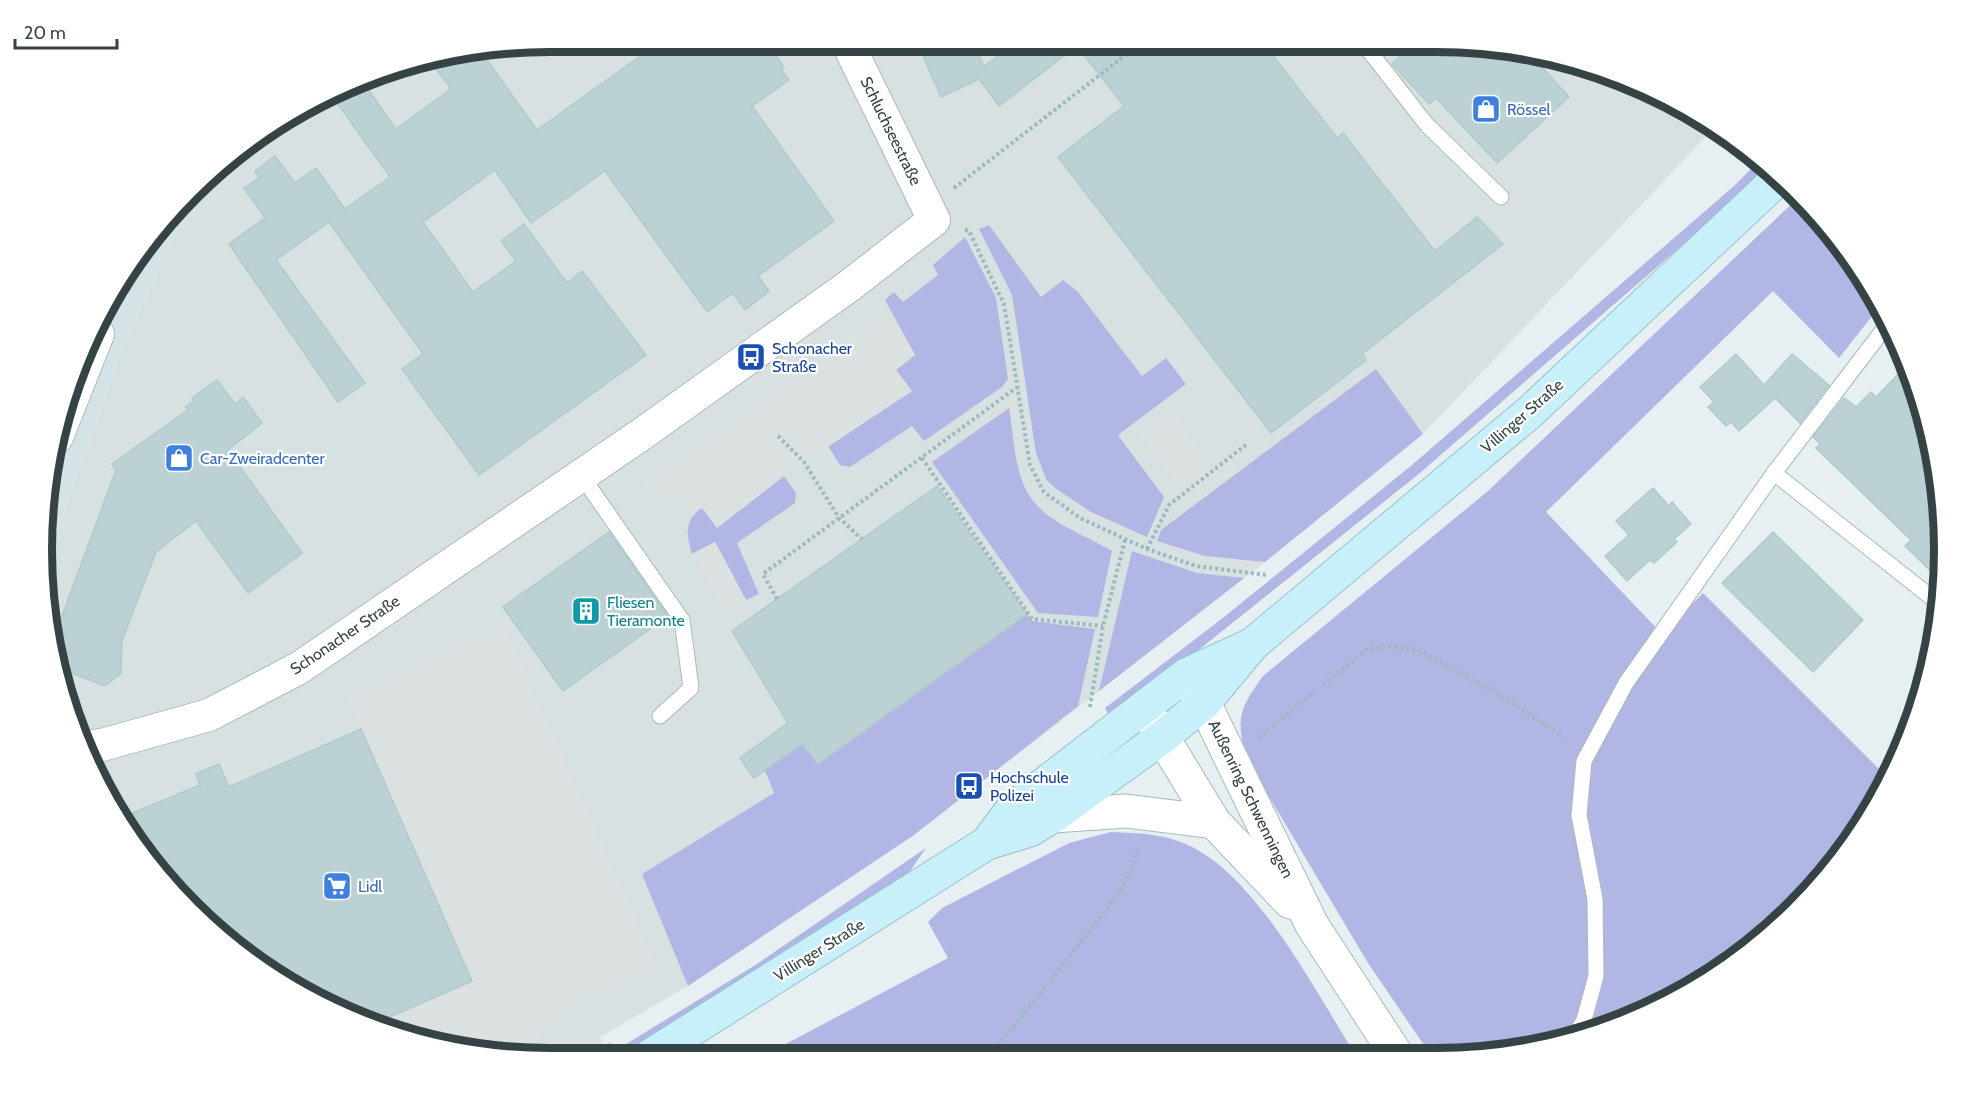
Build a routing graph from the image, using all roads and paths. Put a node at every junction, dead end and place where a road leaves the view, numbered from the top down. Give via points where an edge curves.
1 (852, 52) edge
2 (1130, 52) edge
3 (1370, 52) edge
4 (1773, 183) edge
5 (1501, 197) dead end
6 (932, 214) junction
7 (1883, 330) edge
8 (1016, 388) junction
9 (778, 436) dead end
10 (1247, 444) dead end
11 (922, 458) junction
12 (1774, 473) junction
13 (581, 475) junction
14 (839, 518) junction
15 (862, 539) dead end
16 (1125, 540) junction
17 (1147, 549) junction
18 (1266, 575) dead end
19 (1932, 598) edge
20 (777, 600) dead end
21 (1103, 626) junction
22 (1253, 644) junction
23 (1186, 675) junction
24 (1204, 703) junction
25 (1144, 707) junction
26 (1089, 713) dead end
27 (660, 716) dead end
28 (1164, 736) junction
29 (1253, 742) dead end
30 (93, 746) edge
31 (1584, 761) junction
32 (1053, 816) junction
33 (1214, 822) junction
34 (987, 843) junction
35 (1140, 843) dead end
36 (1312, 925) junction
37 (1580, 1026) edge
38 (611, 1044) dead end
39 (604, 1048) edge
40 (663, 1048) edge
41 (997, 1048) edge
42 (1392, 1048) edge

1 - 6 street, Schluchseestraße
2 - 6 path
3 - 5 lane via 1427,125
4 - 22 main road, Villinger Straße via 1530,412
6 - 8 path via 969,231 1005,304
6 - 13 street, Schonacher Straße via 849,286
7 - 12 lane
8 - 11 path
8 - 16 path via 1030,465 1044,492 1080,518
9 - 14 path via 804,462
10 - 17 path via 1169,505
11 - 14 path
11 - 21 path via 1032,619
12 - 19 lane
12 - 31 lane via 1626,683
13 - 27 lane via 682,620 691,688
13 - 30 street, Schonacher Straße via 299,668 209,715
14 - 15 path
14 - 20 path via 763,574
16 - 17 path
16 - 21 path
17 - 18 path via 1196,566
21 - 26 path
22 - 23 main road, Villinger Straße
22 - 24 main road, Villinger Straße
23 - 24 street, Außenring Schwenningen
23 - 25 main road, Villinger Straße
24 - 28 main road, Villinger Straße
24 - 36 street, Außenring Schwenningen
25 - 28 street, Außenring Schwenningen
25 - 34 main road, Villinger Straße via 1013,808
28 - 32 main road, Villinger Straße
28 - 33 street, Außenring Schwenningen
29 - 31 path via 1366,650 1388,646 1420,651 1490,690 1559,734
31 - 37 lane via 1579,815 1595,899 1596,976
32 - 33 street via 1126,812
32 - 34 main road, Villinger Straße via 1030,831
33 - 36 street, Außenring Schwenningen
34 - 40 main road, Villinger Straße
35 - 41 path via 1130,874 1107,909
36 - 42 street, Außenring Schwenningen
38 - 39 path

